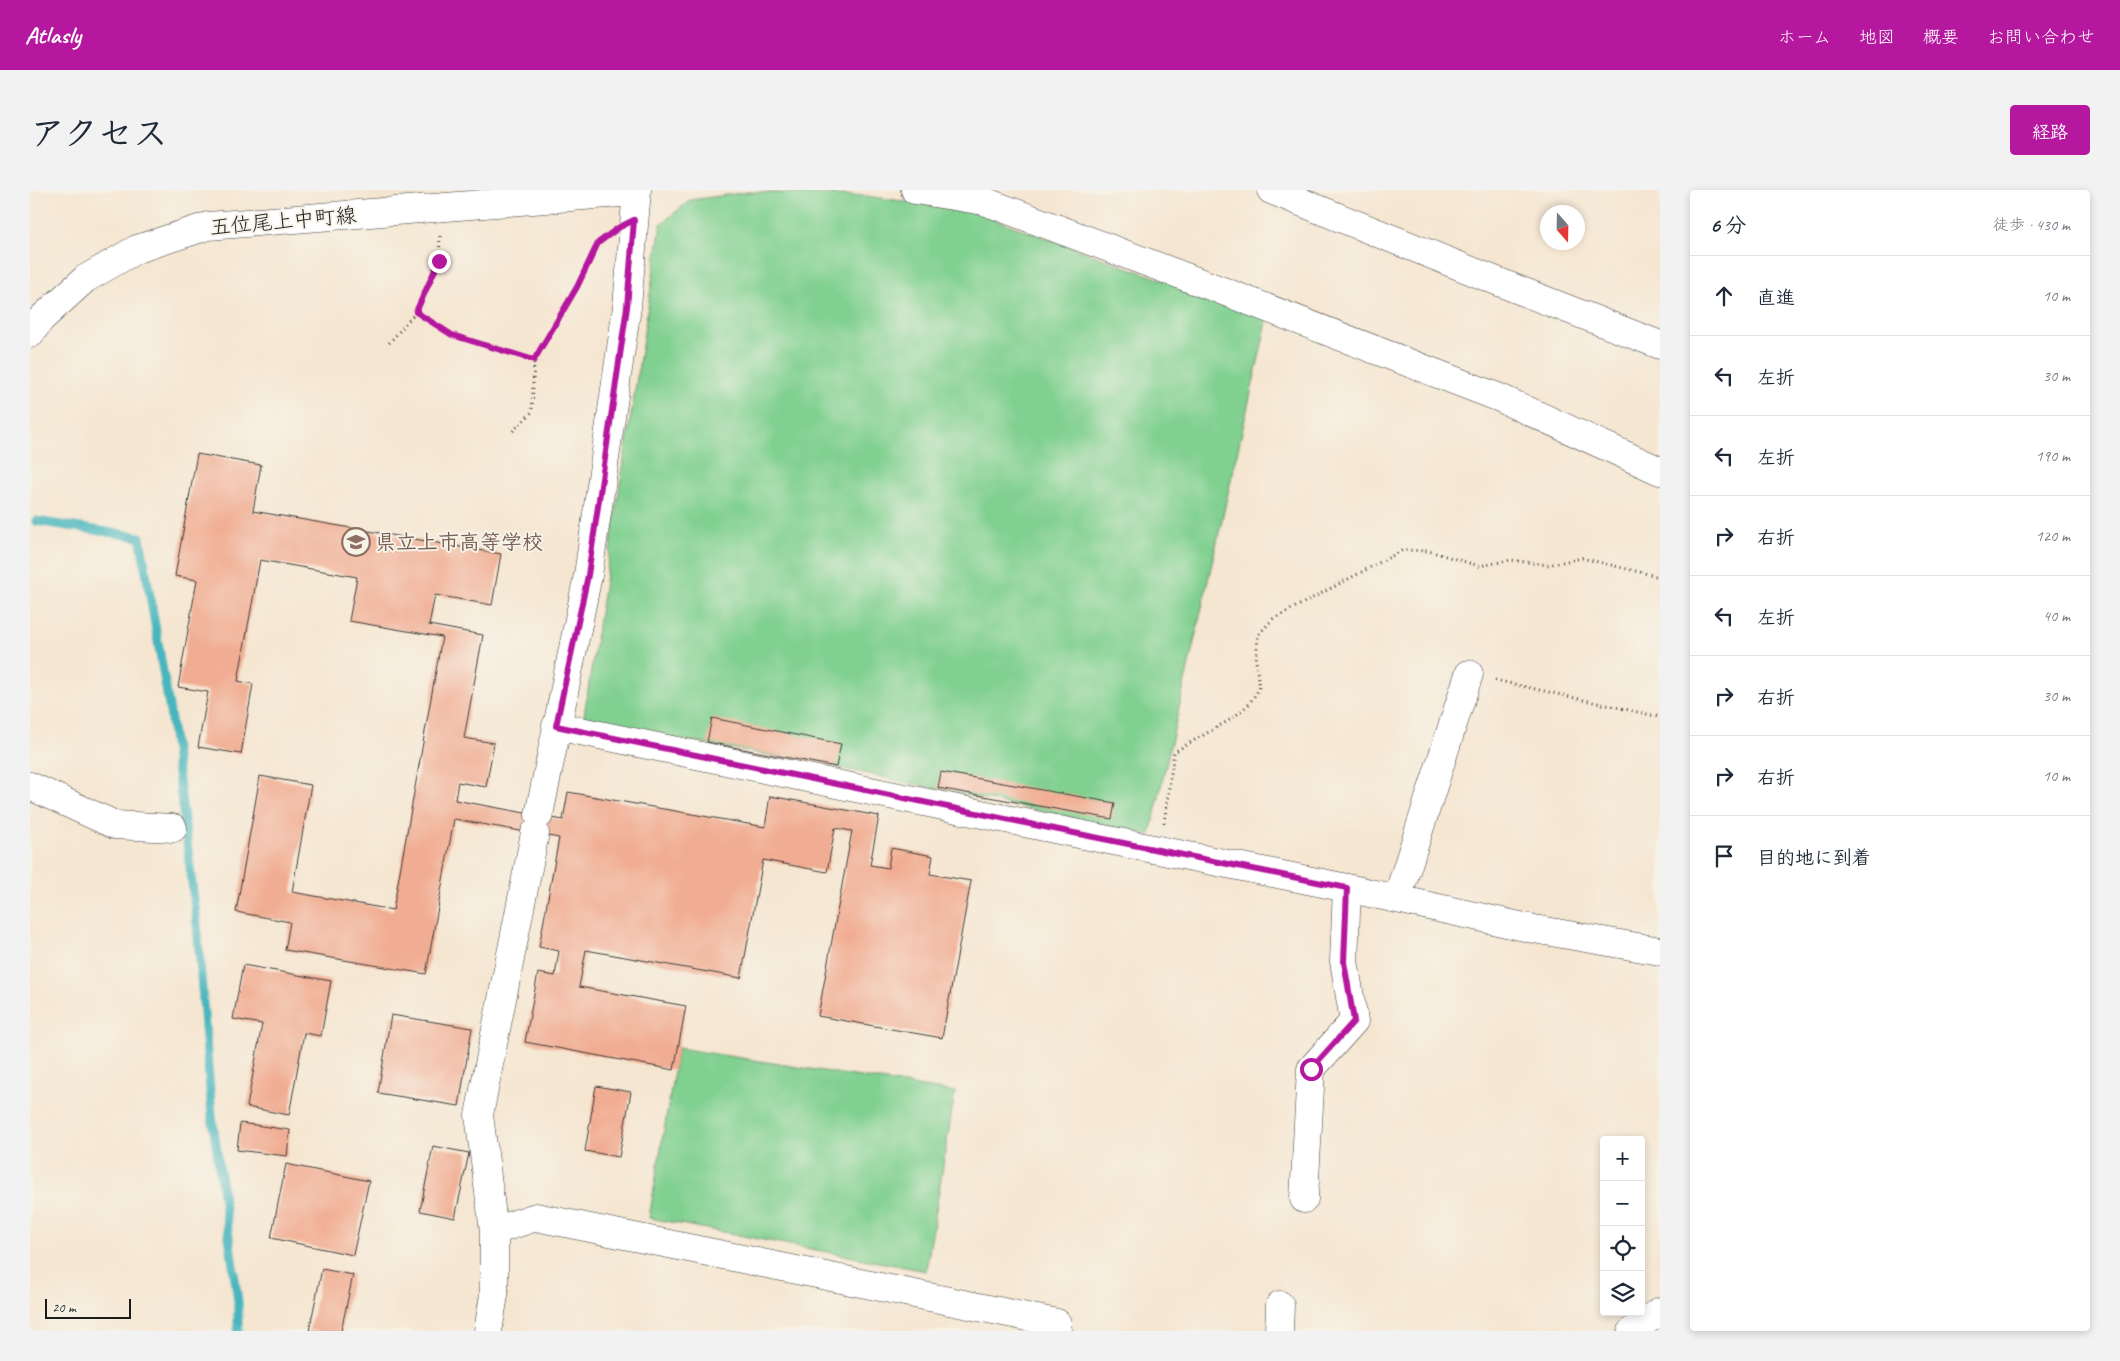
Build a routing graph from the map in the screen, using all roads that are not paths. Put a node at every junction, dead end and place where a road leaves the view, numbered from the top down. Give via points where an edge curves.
1 (630, 190) edge
2 (637, 190) edge
3 (915, 190) edge
4 (1272, 190) edge
5 (30, 334) edge
6 (1660, 345) edge
7 (1660, 471) edge
8 (1469, 674) road end
9 (556, 726) junction
10 (30, 786) edge
11 (173, 828) dead end
12 (1347, 888) junction
13 (1397, 899) junction
14 (1660, 951) edge
15 (1304, 1199) dead end
16 (494, 1231) junction
17 (1660, 1311) edge
18 (488, 1331) edge
19 (1058, 1331) edge
20 (1632, 1331) edge

1 - 5 street, 五位尾上中町線 via 208,226 137,249 85,279 41,319
2 - 9 street via 627,307 588,575
3 - 7 street via 984,201 1178,274 1500,398
4 - 6 street
8 - 13 street
9 - 12 street
9 - 16 street via 479,1115
10 - 11 street via 115,824
12 - 13 street
12 - 15 street via 1344,962 1354,1021 1311,1069
13 - 14 street via 1534,929
16 - 18 street via 494,1295
16 - 19 street via 536,1217 1057,1323
17 - 20 street

